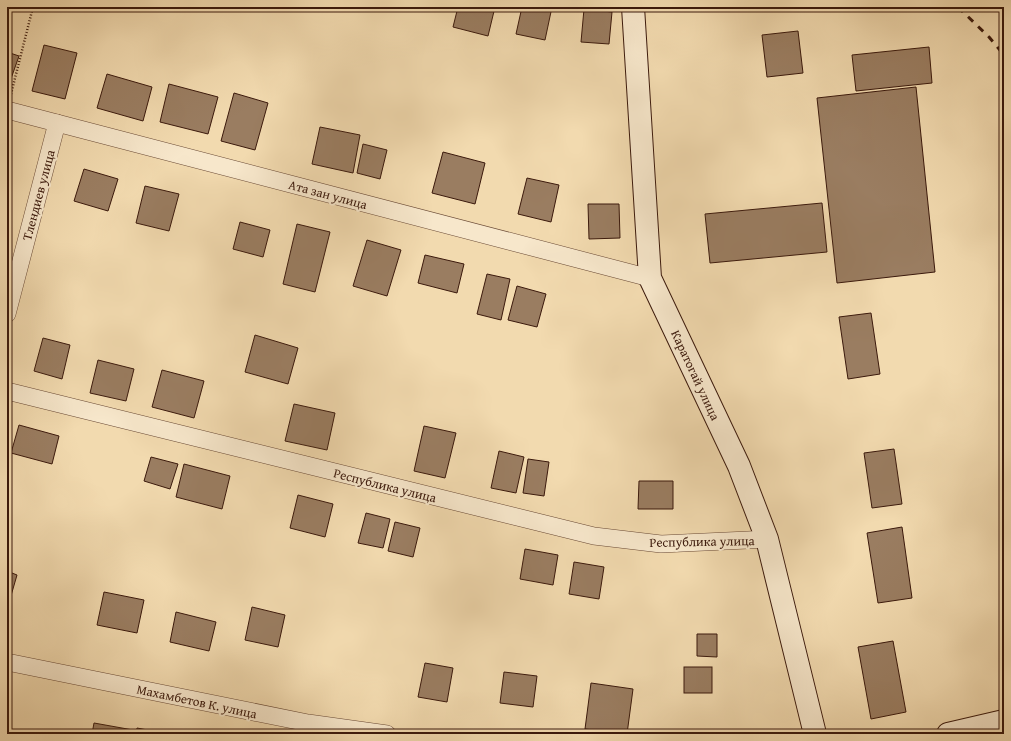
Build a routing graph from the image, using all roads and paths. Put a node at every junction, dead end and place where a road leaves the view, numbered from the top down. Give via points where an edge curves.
1 (33, 7) edge
2 (633, 7) edge
3 (8, 105) edge
4 (57, 123) junction
5 (650, 278) junction
6 (7, 314) edge
7 (7, 392) edge
8 (767, 539) junction
9 (7, 662) edge
10 (1004, 721) edge
11 (387, 734) edge
12 (815, 734) edge
13 (948, 734) edge

1 - 3 path
2 - 5 street, Каратогай улица
3 - 4 street, Ата зан улица
4 - 5 street, Ата зан улица
4 - 6 street, Тлендиев улица
5 - 8 street, Каратогай улица via 739,466
7 - 8 street, Республика улица via 594,536 661,544
8 - 12 street, Каратогай улица
9 - 11 street, Махамбетов К. улица via 308,724
10 - 13 street

